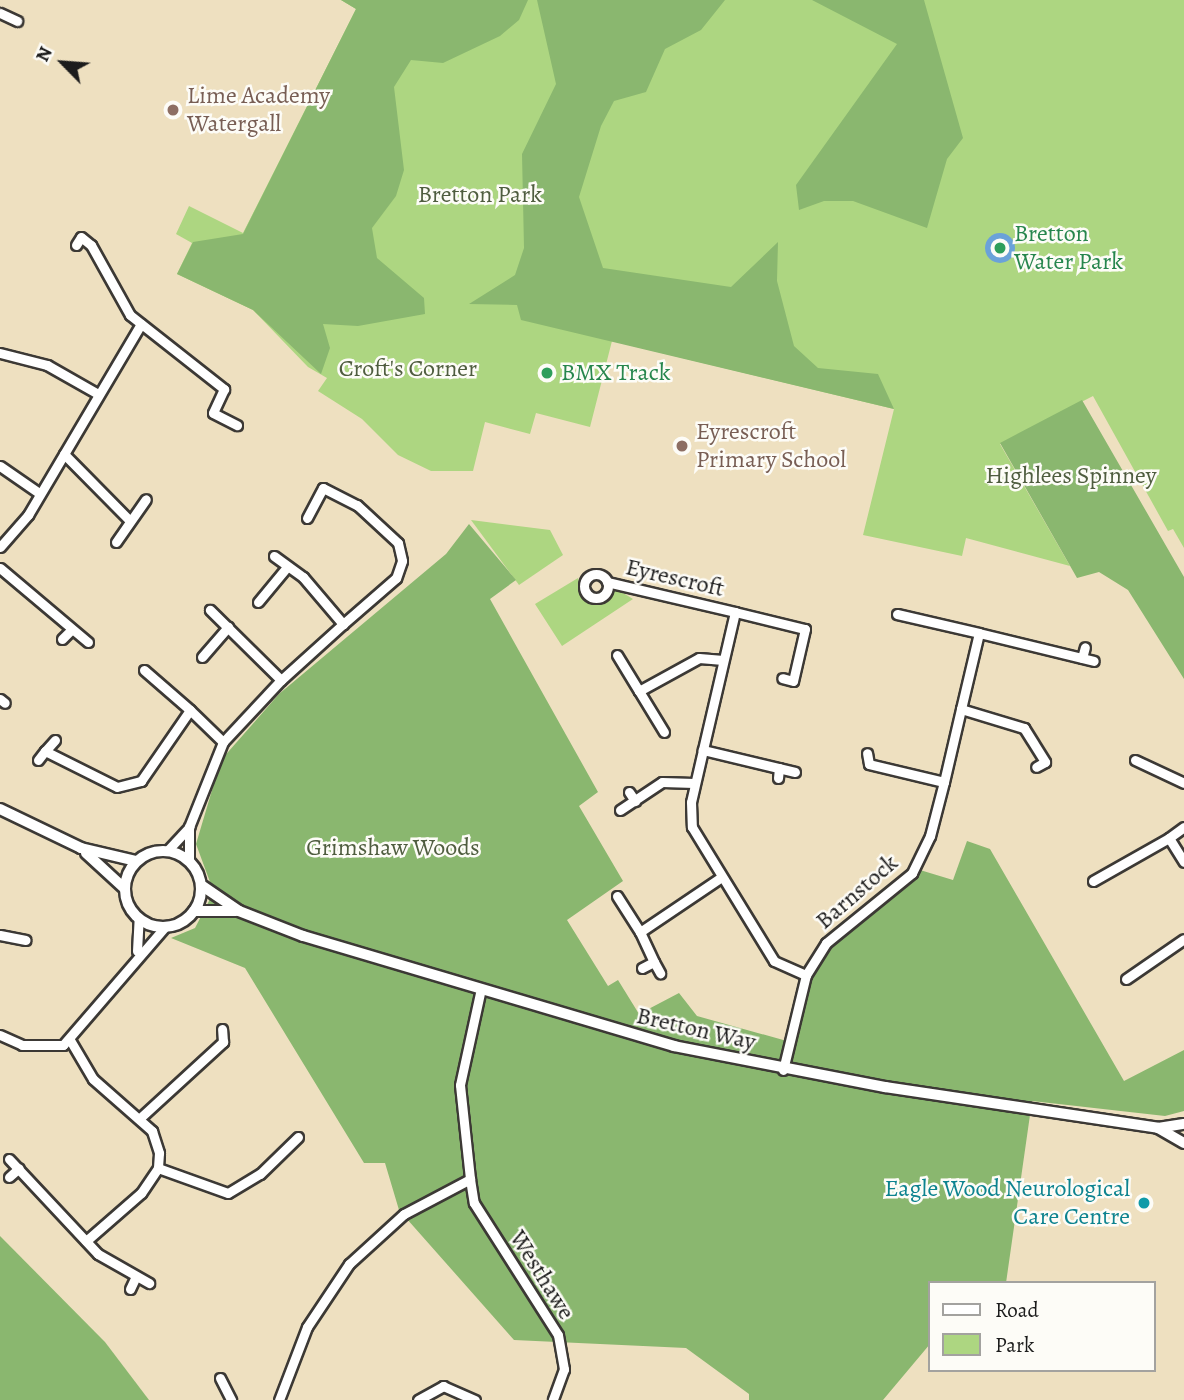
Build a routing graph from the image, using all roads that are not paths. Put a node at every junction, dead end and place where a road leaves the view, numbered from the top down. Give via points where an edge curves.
1 (0, 13) edge
2 (17, 21) dead end
3 (77, 239) dead end
4 (141, 324) junction
5 (0, 353) edge
6 (98, 394) junction
7 (237, 425) dead end
8 (64, 454) junction
9 (0, 466) edge
10 (39, 493) junction
11 (146, 499) dead end
12 (307, 517) dead end
13 (130, 521) junction
14 (116, 542) dead end
15 (0, 547) edge
16 (274, 556) dead end
17 (287, 567) junction
18 (0, 568) edge
19 (607, 582) dead end
20 (258, 602) dead end
21 (911, 606) dead end
22 (210, 610) dead end
23 (735, 612) junction
24 (897, 614) dead end
25 (908, 617) junction
26 (343, 624) junction
27 (228, 627) junction
28 (71, 630) junction
29 (979, 634) junction
30 (62, 639) dead end
31 (88, 642) dead end
32 (1085, 647) dead end
33 (617, 655) dead end
34 (202, 657) dead end
35 (1082, 658) junction
36 (723, 660) junction
37 (1094, 661) dead end
38 (144, 670) dead end
39 (782, 678) dead end
40 (281, 680) junction
41 (639, 691) junction
42 (961, 709) junction
43 (190, 710) junction
44 (664, 732) dead end
45 (55, 740) dead end
46 (223, 742) junction
47 (703, 750) junction
48 (45, 751) junction
49 (867, 752) dead end
50 (38, 760) dead end
51 (1135, 760) dead end
52 (1036, 767) dead end
53 (779, 768) junction
54 (795, 772) dead end
55 (778, 778) dead end
56 (944, 782) junction
57 (694, 783) junction
58 (1184, 783) edge
59 (629, 792) dead end
60 (635, 801) junction
61 (0, 809) edge
62 (620, 810) dead end
63 (189, 827) junction
64 (1184, 827) edge
65 (1169, 838) junction
66 (81, 848) junction
67 (167, 850) junction
68 (188, 860) junction
69 (136, 862) junction
70 (1184, 862) edge
71 (720, 878) junction
72 (1093, 881) dead end
73 (201, 886) junction
74 (125, 889) junction
75 (617, 896) dead end
76 (194, 911) junction
77 (239, 911) junction
78 (139, 918) junction
79 (165, 927) junction
80 (640, 932) junction
81 (0, 935) edge
82 (1184, 939) edge
83 (26, 940) dead end
84 (137, 953) junction
85 (654, 962) junction
86 (642, 968) dead end
87 (660, 973) dead end
88 (806, 975) junction
89 (1126, 979) dead end
90 (480, 993) junction
91 (222, 1029) dead end
92 (0, 1035) edge
93 (70, 1041) junction
94 (783, 1070) junction
95 (140, 1118) junction
96 (1184, 1124) edge
97 (1158, 1128) junction
98 (298, 1138) dead end
99 (1184, 1143) edge
100 (9, 1159) dead end
101 (19, 1168) junction
102 (158, 1168) junction
103 (9, 1177) dead end
104 (470, 1179) junction
105 (86, 1241) junction
106 (136, 1276) junction
107 (149, 1283) dead end
108 (130, 1289) dead end
109 (226, 1382) dead end
110 (557, 1399) edge
111 (231, 1400) edge
112 (279, 1400) edge
113 (418, 1400) edge
114 (475, 1400) edge

1 - 2 street
3 - 4 street via 91,245 120,303
4 - 6 street
4 - 7 street via 224,390 213,413
5 - 6 street via 47,365
6 - 8 street
8 - 10 street
8 - 13 street
9 - 10 street
10 - 15 street
11 - 13 street
12 - 26 street via 323,488 356,505 398,544 402,561 396,578
13 - 14 street
16 - 17 street
17 - 20 street
17 - 26 street
18 - 28 street
19 - 23 street, Eyrescroft
21 - 25 street
22 - 27 street
23 - 36 street, Eyrescroft
23 - 39 street, Eyrescroft via 805,629 793,681
24 - 25 street
25 - 29 street
26 - 40 street
27 - 34 street
27 - 40 street
28 - 30 street
28 - 31 street
29 - 35 street
29 - 42 street, Barnstock
32 - 35 street
33 - 41 street
35 - 37 street
36 - 41 street via 699,658
36 - 47 street, Eyrescroft
38 - 43 street
40 - 46 street
41 - 44 street
42 - 52 street via 1024,728 1045,762
42 - 56 street, Barnstock
43 - 46 street
43 - 48 street via 141,781 129,787 101,781
45 - 48 street
46 - 63 street
47 - 53 street
47 - 57 street, Eyrescroft
48 - 50 street
49 - 56 street via 869,764
51 - 58 street
53 - 54 street
53 - 55 street
56 - 88 street, Barnstock via 930,836 912,873 826,943
57 - 60 street via 662,782
57 - 71 street, Eyrescroft via 692,827
59 - 60 street
60 - 62 street
61 - 66 street
63 - 67 street
63 - 68 street
64 - 65 street
65 - 70 street
65 - 72 street
66 - 69 street
66 - 74 street
67 - 68 street
67 - 69 street
68 - 73 street
69 - 74 street
71 - 80 street
71 - 88 street, Eyrescroft via 774,961
73 - 76 street
73 - 77 street, Bretton Way
74 - 78 street
75 - 80 street
76 - 77 street, Bretton Way
76 - 79 street
77 - 90 street, Bretton Way
78 - 79 street
78 - 84 street
79 - 84 street
80 - 85 street
81 - 83 street
82 - 89 street
84 - 93 street
85 - 86 street
85 - 87 street
88 - 94 street, Barnstock
90 - 94 street, Bretton Way
90 - 104 street, Westhawe via 460,1084
91 - 95 street via 227,1045
92 - 93 street via 40,1047
93 - 95 street via 93,1079
94 - 97 street, Bretton Way
95 - 102 street via 157,1142
96 - 97 street, Bretton Way
97 - 99 street, Bretton Way
98 - 102 street via 284,1143 250,1182 228,1193
100 - 101 street
101 - 103 street
101 - 105 street
102 - 105 street via 141,1193
104 - 110 street, Westhawe via 474,1203 558,1335 564,1369
104 - 112 street via 404,1214 349,1264 307,1327
105 - 106 street
106 - 107 street
106 - 108 street
109 - 111 street
113 - 114 street via 443,1386

